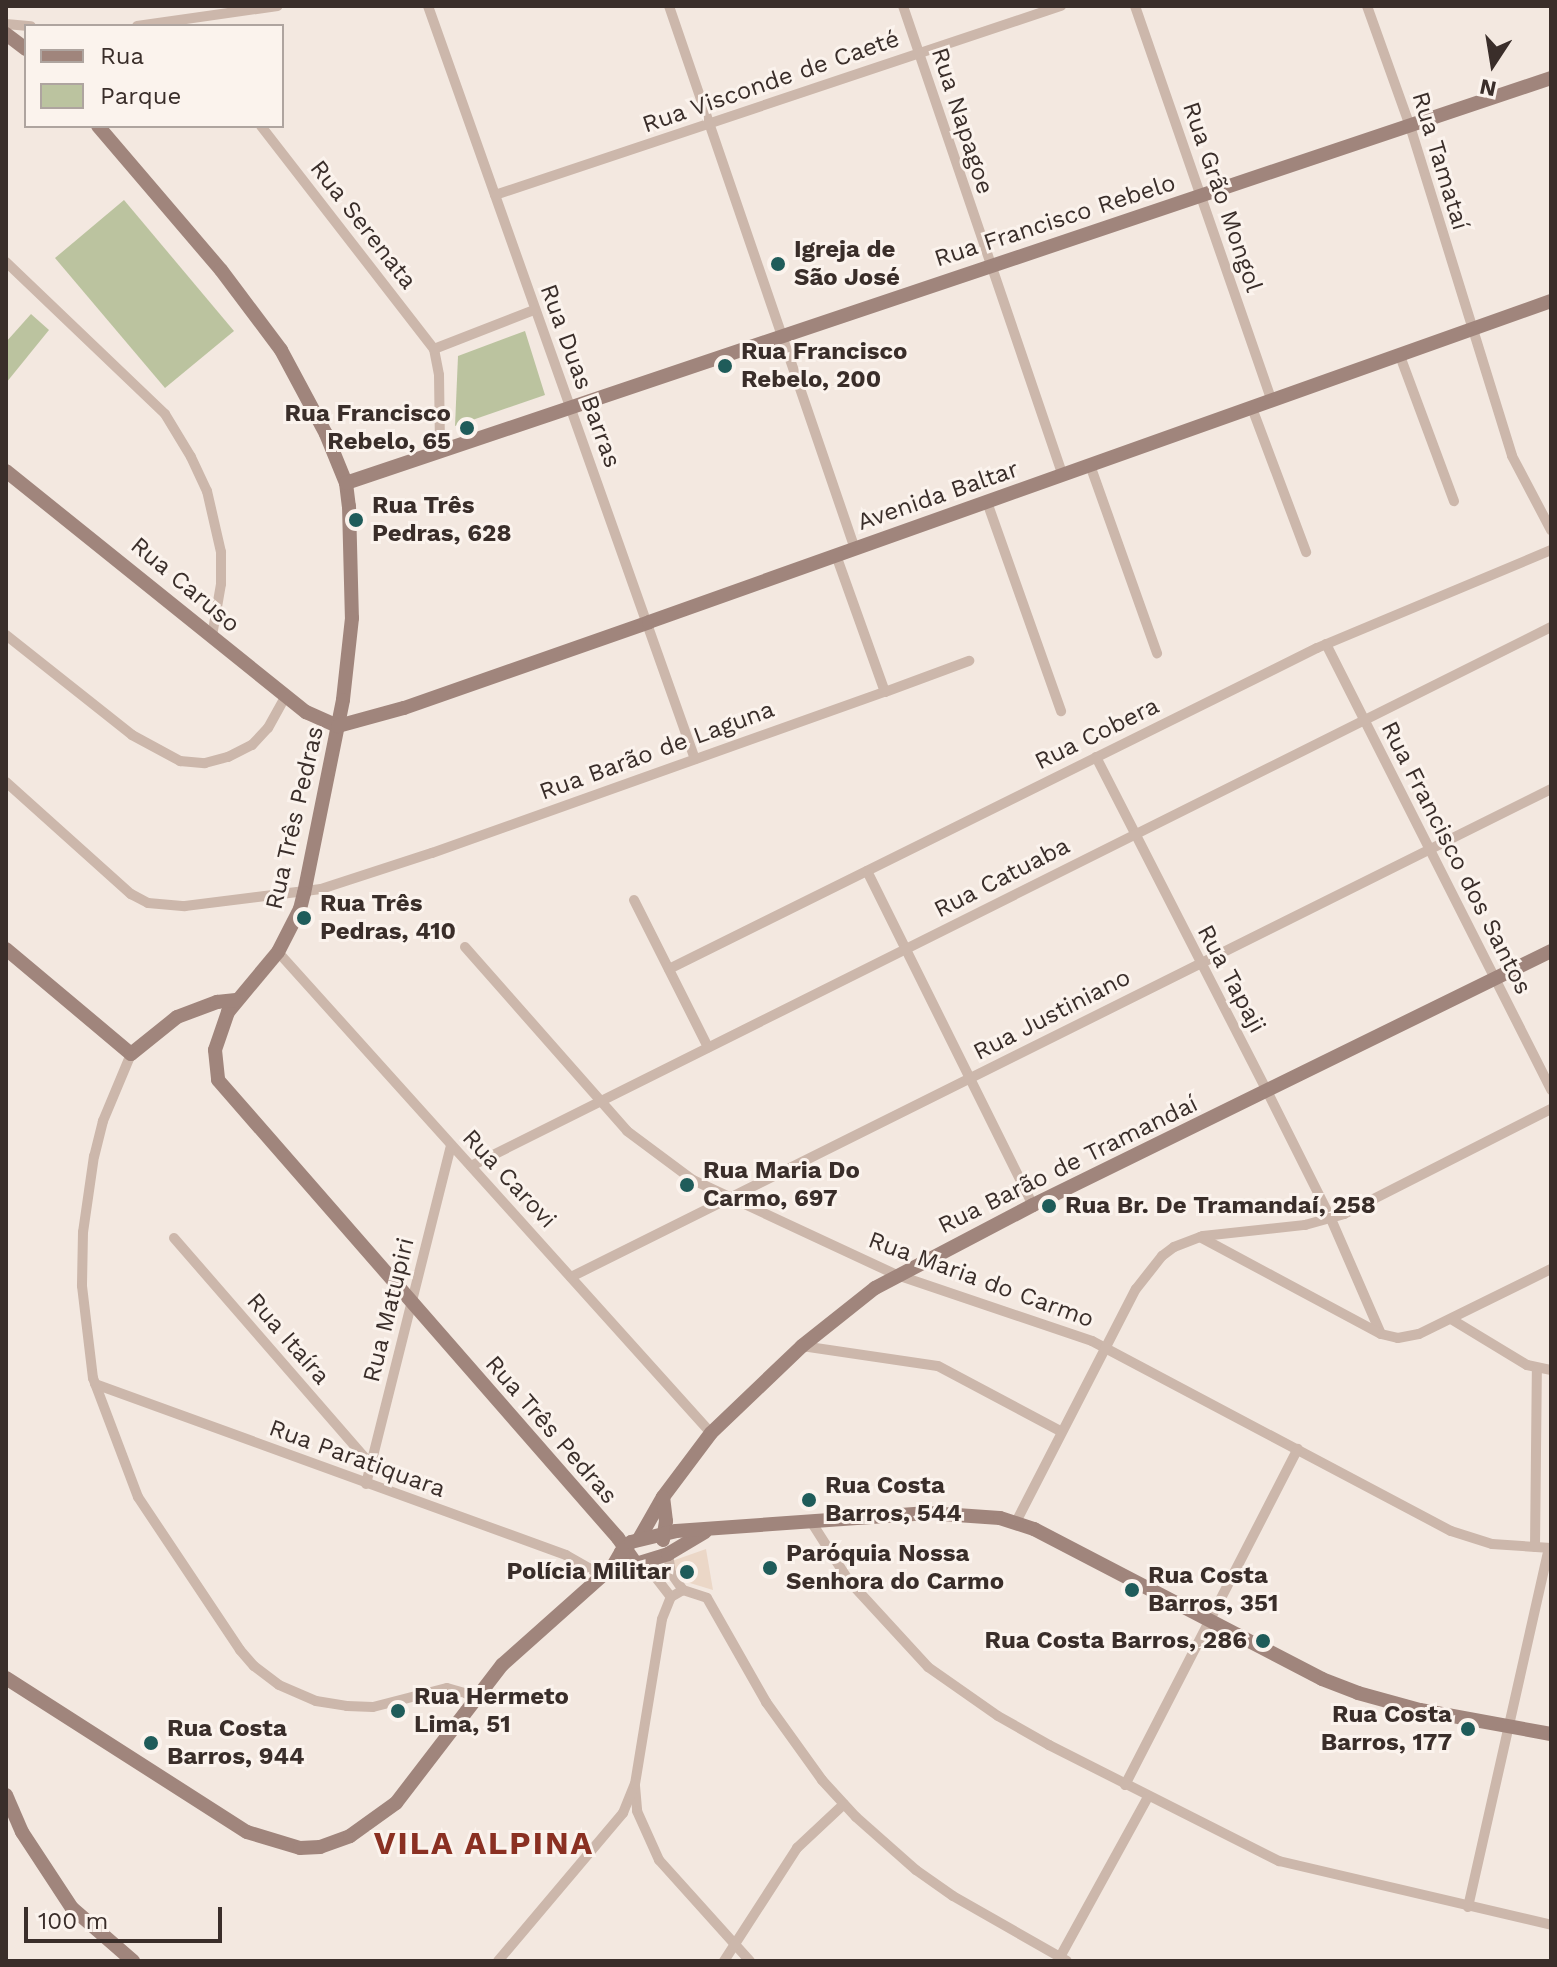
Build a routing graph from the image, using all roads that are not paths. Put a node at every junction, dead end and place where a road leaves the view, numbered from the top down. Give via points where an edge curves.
1 (278, 6) edge
2 (428, 6) edge
3 (669, 6) edge
4 (903, 6) edge
5 (1061, 6) edge
6 (1135, 6) edge
7 (1367, 6) edge
8 (180, 23) edge
9 (6, 34) edge
10 (24, 48) edge
11 (919, 53) junction
12 (1551, 78) edge
13 (708, 125) junction
14 (1410, 126) junction
15 (100, 128) edge
16 (263, 128) edge
17 (495, 195) junction
18 (1200, 196) junction
19 (6, 262) edge
20 (990, 266) junction
21 (1551, 301) edge
22 (534, 310) junction
23 (1470, 329) junction
24 (780, 336) junction
25 (434, 349) junction
26 (1400, 356) junction
27 (1272, 401) junction
28 (569, 407) junction
29 (1252, 408) junction
30 (440, 451) junction
31 (1090, 465) junction
32 (6, 471) edge
33 (1063, 475) junction
34 (346, 483) junction
35 (1454, 501) dead end
36 (987, 502) junction
37 (1551, 530) edge
38 (855, 549) junction
39 (1551, 550) edge
40 (1306, 552) dead end
41 (836, 555) junction
42 (649, 622) junction
43 (1551, 627) edge
44 (6, 635) edge
45 (212, 636) junction
46 (1326, 644) junction
47 (1157, 653) dead end
48 (969, 661) dead end
49 (885, 692) junction
50 (286, 696) junction
51 (1061, 711) dead end
52 (1363, 720) junction
53 (338, 726) junction
54 (1096, 757) junction
55 (695, 759) junction
56 (6, 782) edge
57 (1551, 789) edge
58 (1134, 834) junction
59 (1427, 850) junction
60 (867, 871) junction
61 (304, 893) junction
62 (634, 900) dead end
63 (465, 947) dead end
64 (6, 949) edge
65 (905, 949) junction
66 (1551, 951) edge
67 (278, 952) junction
68 (1199, 963) junction
69 (669, 969) junction
70 (1495, 979) junction
71 (236, 1000) junction
72 (708, 1047) junction
73 (131, 1054) junction
74 (970, 1079) junction
75 (1551, 1090) edge
76 (1267, 1091) junction
77 (599, 1102) junction
78 (1551, 1109) edge
79 (451, 1145) junction
80 (471, 1166) junction
81 (727, 1199) junction
82 (1033, 1205) junction
83 (1331, 1219) junction
84 (1200, 1237) junction
85 (174, 1238) dead end
86 (1551, 1269) edge
87 (897, 1275) junction
88 (571, 1277) junction
89 (411, 1304) junction
90 (1451, 1319) junction
91 (1381, 1334) junction
92 (802, 1346) junction
93 (1107, 1348) junction
94 (1537, 1369) junction
95 (1551, 1370) edge
96 (95, 1384) junction
97 (1062, 1432) junction
98 (711, 1433) junction
99 (1298, 1449) junction
100 (371, 1465) junction
101 (366, 1484) junction
102 (663, 1497) junction
103 (1016, 1522) junction
104 (812, 1523) junction
105 (705, 1532) junction
106 (665, 1533) junction
107 (639, 1539) junction
108 (625, 1547) junction
109 (1535, 1547) junction
110 (1550, 1548) edge
111 (668, 1554) junction
112 (636, 1564) junction
113 (608, 1571) junction
114 (683, 1590) junction
115 (671, 1597) junction
116 (1208, 1619) junction
117 (6, 1678) edge
118 (478, 1697) junction
119 (1508, 1725) junction
120 (1551, 1734) edge
121 (635, 1784) junction
122 (1125, 1785) junction
123 (6, 1795) edge
124 (1148, 1797) junction
125 (844, 1804) junction
126 (1468, 1907) junction
127 (1551, 1925) edge
128 (735, 1946) junction
129 (503, 1959) edge
130 (1063, 1959) edge
131 (133, 1961) edge
132 (724, 1961) edge
133 (750, 1961) edge

1 - 8 street
2 - 17 street, Rua Duas Barras
3 - 13 street
4 - 11 street, Rua Napagoe
5 - 11 street, Rua Visconde de Caeté
6 - 18 street, Rua Grão Mongol
7 - 14 street, Rua Tamataí
9 - 10 street
11 - 13 street, Rua Visconde de Caeté
11 - 20 street, Rua Napagoe
12 - 14 street, Rua Francisco Rebelo
13 - 17 street, Rua Visconde de Caeté
13 - 24 street
14 - 18 street, Rua Francisco Rebelo
14 - 23 street, Rua Tamataí
15 - 34 street, Rua Três Pedras via 221,270 281,350 320,420
16 - 25 street, Rua Serenata
17 - 22 street, Rua Duas Barras
18 - 20 street, Rua Francisco Rebelo
18 - 27 street, Rua Grão Mongol
19 - 45 street via 128,376 165,414 185,445 207,491 221,552
20 - 24 street, Rua Francisco Rebelo
20 - 33 street, Rua Napagoe
21 - 23 street, Avenida Baltar
22 - 25 street
22 - 28 street, Rua Duas Barras
23 - 26 street, Avenida Baltar
23 - 37 street, Rua Tamataí via 1512,456
24 - 28 street, Rua Francisco Rebelo
24 - 38 street
25 - 30 street
26 - 27 street, Avenida Baltar
26 - 35 street
27 - 29 street, Avenida Baltar
28 - 30 street, Rua Francisco Rebelo
28 - 42 street, Rua Duas Barras
29 - 31 street, Avenida Baltar
29 - 40 street
30 - 34 street, Rua Francisco Rebelo
31 - 33 street, Avenida Baltar
31 - 47 street
32 - 45 street, Rua Caruso
33 - 36 street, Avenida Baltar
34 - 53 street, Rua Três Pedras via 352,618
36 - 38 street, Avenida Baltar
36 - 51 street
38 - 41 street, Avenida Baltar
39 - 46 street, Rua Cobera
41 - 42 street, Avenida Baltar
41 - 49 street
42 - 53 street, Avenida Baltar
42 - 55 street, Rua Duas Barras
43 - 52 street, Rua Catuaba
44 - 50 street via 132,735 180,761 205,763 252,745
45 - 50 street, Rua Caruso
46 - 52 street, Rua Francisco dos Santos
46 - 54 street, Rua Cobera
48 - 49 street, Rua Barão de Laguna
49 - 55 street, Rua Barão de Laguna
50 - 53 street, Rua Caruso
52 - 58 street, Rua Catuaba
52 - 59 street, Rua Francisco dos Santos
53 - 61 street, Rua Três Pedras
54 - 58 street, Rua Tapaji
54 - 60 street, Rua Cobera
55 - 61 street, Rua Barão de Laguna
56 - 61 street, Rua Barão de Laguna via 131,894 148,903 185,906
57 - 59 street, Rua Justiniano
58 - 65 street, Rua Catuaba
58 - 68 street, Rua Tapaji
59 - 68 street, Rua Justiniano
59 - 70 street, Rua Francisco dos Santos
60 - 65 street
60 - 69 street, Rua Cobera
61 - 67 street, Rua Três Pedras
62 - 69 street
63 - 77 street, Rua Maria do Carmo
64 - 73 street
65 - 72 street, Rua Catuaba
65 - 74 street
66 - 70 street, Rua Barão de Tramandaí
67 - 71 street, Rua Três Pedras
67 - 79 street, Rua Carovi
68 - 74 street, Rua Justiniano
68 - 76 street, Rua Tapaji
69 - 72 street
70 - 75 street, Rua Francisco dos Santos
70 - 76 street, Rua Barão de Tramandaí
71 - 73 street via 177,1017
71 - 89 street, Rua Três Pedras via 215,1050 218,1080
72 - 77 street, Rua Catuaba
73 - 96 street via 103,1121 88,1187 82,1286
74 - 81 street, Rua Justiniano
74 - 82 street
76 - 82 street, Rua Barão de Tramandaí
76 - 83 street, Rua Tapaji
77 - 80 street, Rua Catuaba
77 - 81 street, Rua Maria do Carmo via 653,1154
78 - 83 street
79 - 80 street, Rua Carovi
79 - 89 street, Rua Matupiri
80 - 88 street, Rua Carovi
81 - 87 street, Rua Maria do Carmo
81 - 88 street, Rua Justiniano
82 - 87 street, Rua Barão de Tramandaí
83 - 84 street
83 - 91 street, Rua Tapaji
84 - 91 street
84 - 93 street via 1174,1247 1146,1273
85 - 100 street, Rua Itaíra
86 - 90 street
87 - 92 street, Rua Barão de Tramandaí
87 - 93 street, Rua Maria do Carmo
88 - 98 street, Rua Carovi
89 - 100 street, Rua Matupiri
89 - 108 street, Rua Três Pedras
90 - 91 street via 1408,1338
90 - 94 street
92 - 97 street via 930,1364
92 - 98 street, Rua Barão de Tramandaí
93 - 97 street
93 - 99 street, Rua Maria do Carmo
94 - 95 street
94 - 109 street
96 - 101 street, Rua Paratiquara
96 - 118 street via 138,1497 254,1666 296,1693 347,1706 373,1707 447,1688
97 - 103 street
98 - 102 street, Rua Barão de Tramandaí
99 - 109 street, Rua Maria do Carmo via 1451,1531 1492,1544
99 - 116 street
100 - 101 street, Rua Matupiri
101 - 113 street, Rua Paratiquara
102 - 106 street
102 - 107 street, Rua Barão de Tramandaí
103 - 104 street via 928,1513
103 - 116 street
104 - 105 street
104 - 122 street via 849,1581 928,1667 998,1716
105 - 106 street
105 - 111 street
106 - 107 street
106 - 112 street via 659,1546
107 - 108 street
108 - 112 street, Rua Três Pedras
108 - 113 street
109 - 110 street, Rua Maria do Carmo
110 - 119 street
111 - 112 street
111 - 114 street via 671,1573
112 - 113 street
112 - 115 street via 653,1574
113 - 118 street via 502,1665
114 - 115 street
114 - 125 street via 701,1593 766,1702
115 - 121 street via 662,1619
116 - 119 street via 1358,1693
116 - 122 street
117 - 118 street via 247,1832 300,1848 350,1836 396,1803
119 - 120 street
119 - 126 street
121 - 128 street via 637,1811 659,1860
121 - 129 street via 612,1829
122 - 124 street
123 - 131 street via 22,1832 72,1908
124 - 126 street via 1279,1861
124 - 130 street
125 - 128 street via 797,1848
125 - 130 street via 916,1870
126 - 127 street
128 - 132 street
128 - 133 street

